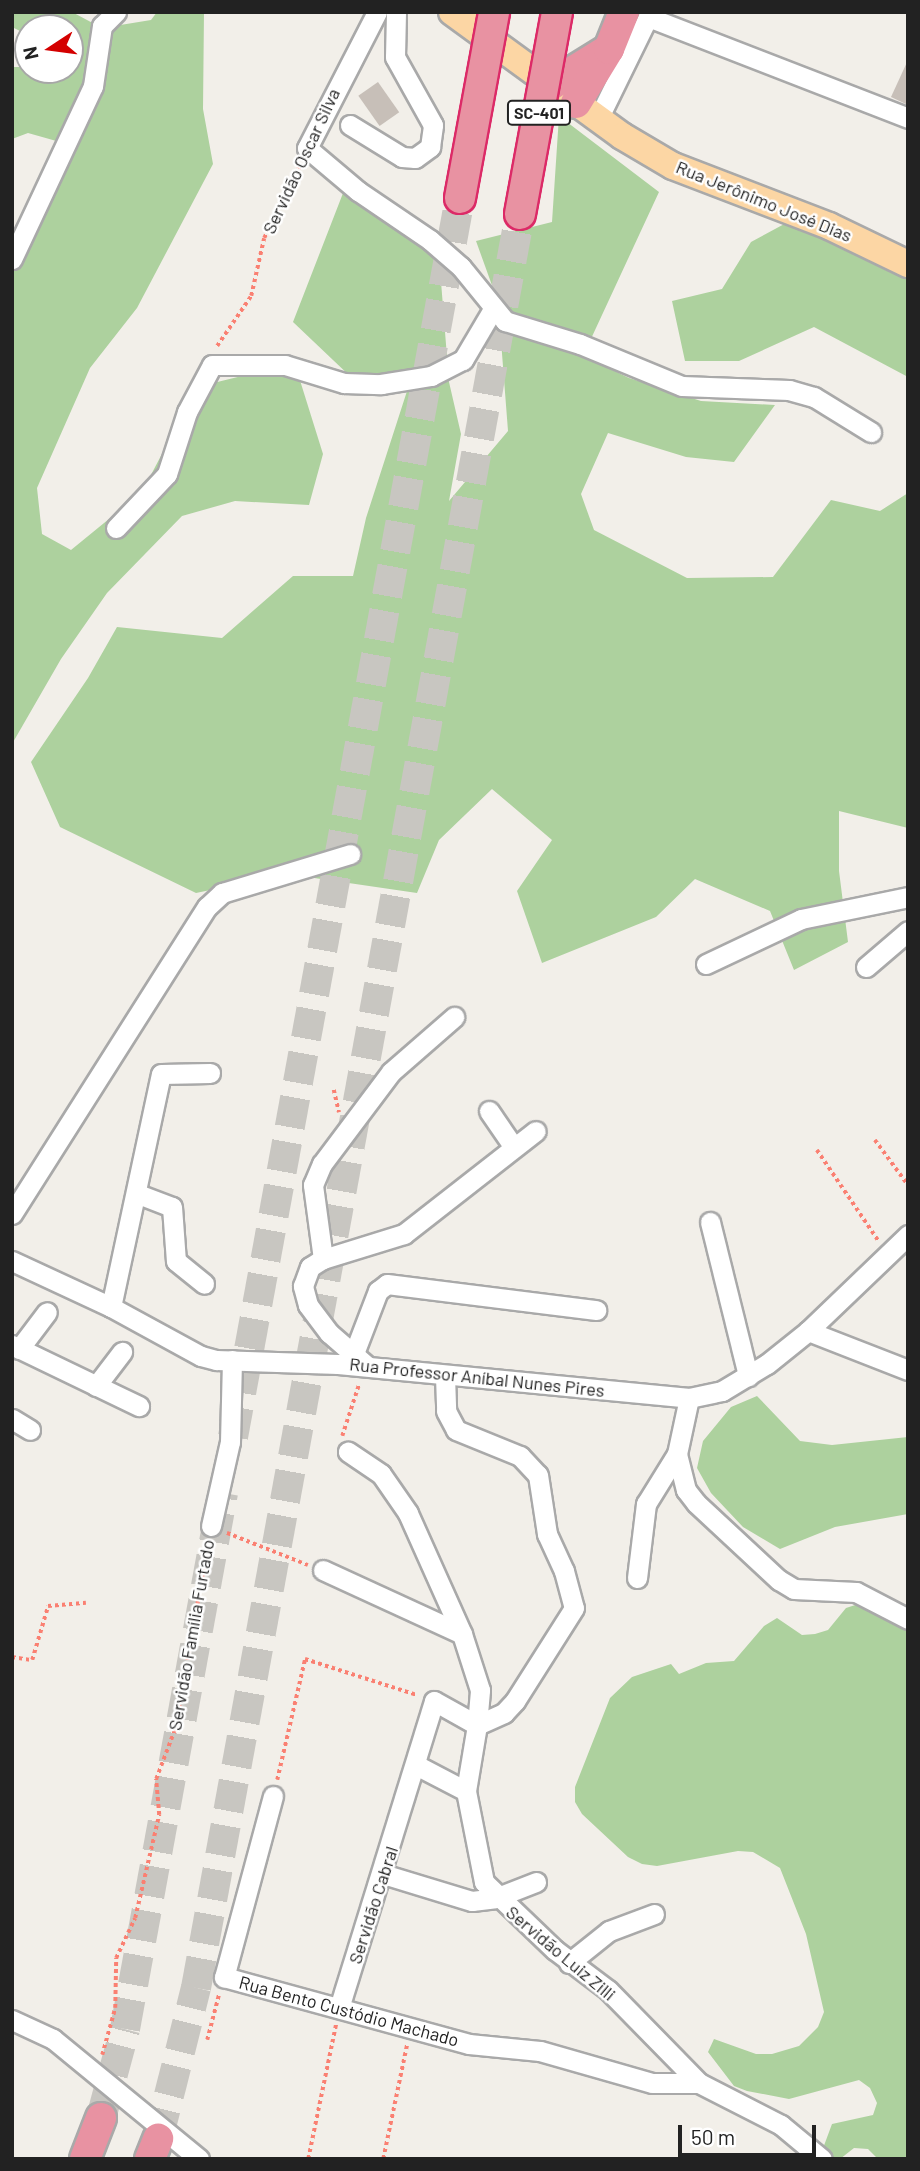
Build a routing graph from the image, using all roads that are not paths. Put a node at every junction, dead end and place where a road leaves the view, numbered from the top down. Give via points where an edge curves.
1 (116, 12) edge
2 (377, 12) edge
3 (396, 12) edge
4 (452, 12) edge
5 (557, 12) edge
6 (632, 14) edge
7 (479, 18) edge
8 (609, 49) junction
9 (551, 85) junction
10 (587, 111) junction
11 (908, 118) edge
12 (350, 125) dead end
13 (460, 198) tunnel mouth
14 (520, 214) tunnel mouth
15 (12, 259) edge
16 (908, 264) edge
17 (493, 309) junction
18 (871, 432) dead end
19 (116, 528) dead end
20 (350, 854) dead end
21 (908, 897) edge
22 (908, 931) edge
23 (706, 964) dead end
24 (866, 967) dead end
25 (454, 1017) dead end
26 (210, 1073) dead end
27 (489, 1111) dead end
28 (536, 1131) dead end
29 (513, 1146) junction
30 (138, 1194) junction
31 (12, 1214) edge
32 (710, 1222) dead end
33 (908, 1236) edge
34 (323, 1259) junction
35 (12, 1261) edge
36 (204, 1284) dead end
37 (111, 1307) junction
38 (596, 1310) dead end
39 (47, 1312) dead end
40 (808, 1331) junction
41 (16, 1347) edge
42 (122, 1352) dead end
43 (232, 1360) junction
44 (360, 1361) junction
45 (908, 1370) edge
46 (445, 1376) junction
47 (748, 1376) junction
48 (96, 1386) junction
49 (689, 1398) junction
50 (139, 1406) dead end
51 (12, 1419) edge
52 (30, 1430) dead end
53 (348, 1452) road end
54 (677, 1454) junction
55 (211, 1527) road end
56 (323, 1570) road end
57 (637, 1578) dead end
58 (908, 1619) edge
59 (462, 1634) junction
60 (477, 1725) junction
61 (416, 1765) junction
62 (466, 1791) junction
63 (273, 1796) road end
64 (383, 1874) junction
65 (536, 1882) dead end
66 (495, 1898) junction
67 (654, 1914) dead end
68 (569, 1963) junction
69 (339, 2008) junction
70 (12, 2020) edge
71 (699, 2083) junction
72 (101, 2118) tunnel mouth
73 (86, 2158) edge
74 (199, 2159) edge
75 (822, 2159) edge

1 - 15 street via 103,26 93,86
2 - 17 street, Servidão Oscar Silva via 307,148 358,191 430,240 461,267
3 - 12 street via 395,57 433,125 430,147 415,158 402,157
4 - 7 main road, Rua Jerônimo José Dias
5 - 14 highway, SC-401, bridge
6 - 8 highway
6 - 10 street
6 - 11 street via 679,25
7 - 9 main road, Rua Jerônimo José Dias
7 - 13 highway, bridge
8 - 9 highway
8 - 10 highway
9 - 10 main road, Rua Jerônimo José Dias
10 - 16 main road, Rua Jerônimo José Dias via 673,166 829,226
17 - 18 street via 512,325 580,344 682,386 789,390 814,397
17 - 19 street via 463,360 431,376 356,383 285,365 212,365 187,412 167,474
20 - 31 street via 222,893 207,907
21 - 23 street via 801,919
22 - 24 street
25 - 34 street via 391,1072 322,1164 313,1185
26 - 30 street via 161,1074
27 - 29 street
28 - 29 street
29 - 34 street via 404,1234
30 - 36 street via 172,1207 175,1258
30 - 37 street
32 - 47 street
33 - 40 street, Rua Professor Aníbal Nunes Pires
34 - 44 street via 304,1277 304,1296 329,1333
35 - 37 street, Rua Professor Aníbal Nunes Pires
37 - 43 street, Rua Professor Aníbal Nunes Pires via 201,1356
38 - 44 street via 387,1284 379,1290
39 - 41 street
40 - 45 street
40 - 47 street, Rua Professor Aníbal Nunes Pires
41 - 48 street
42 - 48 street
43 - 44 street, Rua Professor Aníbal Nunes Pires
43 - 55 street, Servidão Família Furtado via 230,1442
44 - 46 street, Rua Professor Aníbal Nunes Pires
46 - 49 street, Rua Professor Aníbal Nunes Pires
46 - 60 street via 446,1411 456,1430 520,1456 538,1475 547,1534 574,1608 515,1701 504,1713
47 - 49 street, Rua Professor Aníbal Nunes Pires via 722,1391
48 - 50 street
49 - 54 street
51 - 52 street
53 - 59 street, Servidão Luiz Zilli via 381,1474 408,1513
54 - 57 street via 646,1504
54 - 58 street via 686,1490 696,1503 779,1580 794,1589 856,1592
56 - 59 street
59 - 60 street, Servidão Luiz Zilli via 480,1690
60 - 61 street, Servidão Cabral via 434,1701
60 - 62 street, Servidão Luiz Zilli
61 - 62 street
61 - 64 street, Servidão Cabral
62 - 66 street, Servidão Luiz Zilli via 480,1869
63 - 69 street, Rua Bento Custódio Machado via 224,1976
64 - 66 street via 472,1900
64 - 69 street, Servidão Cabral
65 - 66 street
66 - 68 street, Servidão Luiz Zilli
67 - 68 street via 609,1931
68 - 71 street, Servidão Luiz Zilli via 608,1990
69 - 71 street, Rua Bento Custódio Machado via 469,2044 540,2051 652,2083
70 - 74 street via 53,2039
71 - 75 street, Servidão Luiz Zilli via 781,2125
72 - 73 highway

